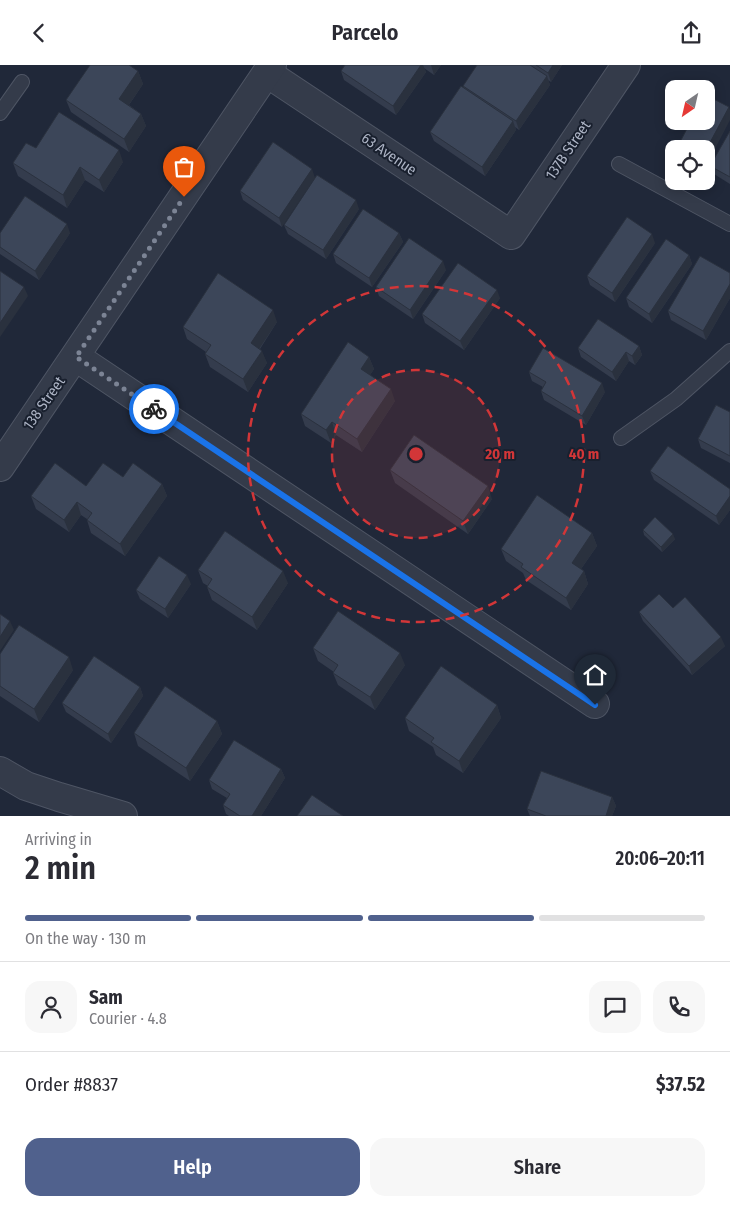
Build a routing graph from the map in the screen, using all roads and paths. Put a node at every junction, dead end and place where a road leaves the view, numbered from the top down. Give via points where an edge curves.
1 (626, 65) edge
2 (270, 69) edge
3 (22, 83) dead end
4 (0, 113) edge
5 (619, 164) dead end
6 (730, 224) edge
7 (511, 235) joint
8 (730, 351) edge
9 (76, 357) junction
10 (621, 438) dead end
11 (0, 467) edge
12 (595, 705) dead end
13 (0, 771) edge
14 (123, 816) edge

1 - 7 street, 137B Street
2 - 7 street, 63 Avenue
2 - 9 street, 138 Street
3 - 4 lane
5 - 6 lane
8 - 10 lane via 676,399
9 - 11 street, 138 Street
9 - 12 street
13 - 14 street via 26,786

